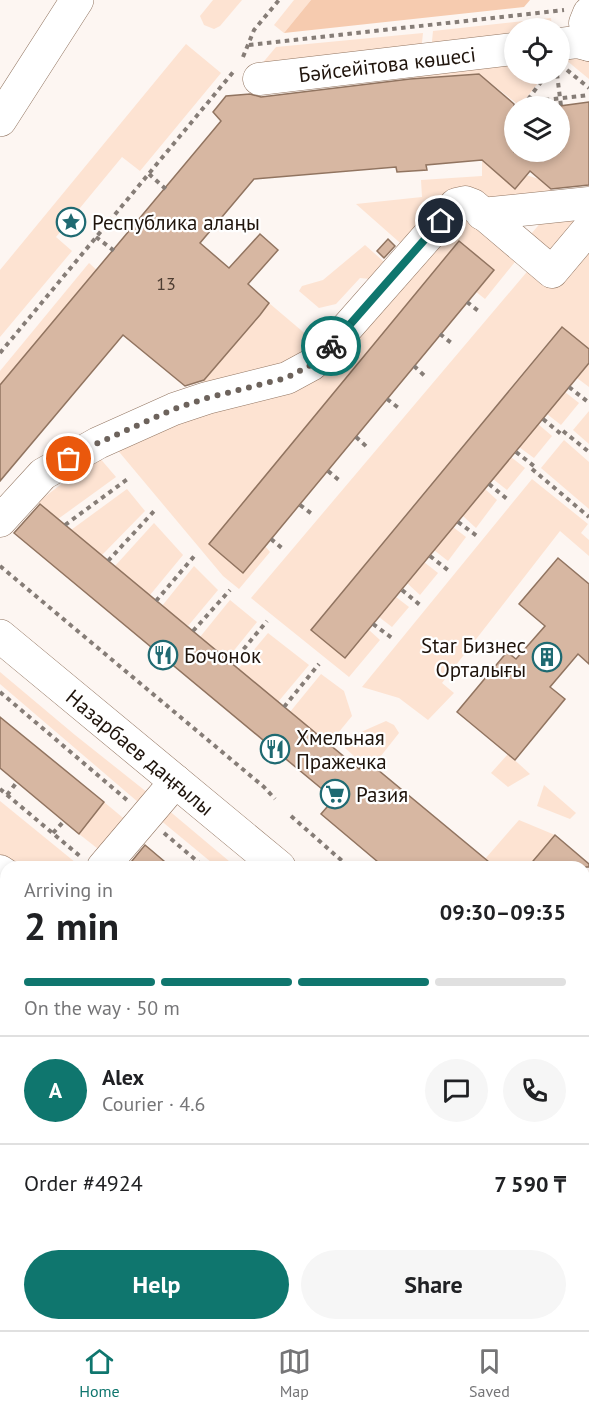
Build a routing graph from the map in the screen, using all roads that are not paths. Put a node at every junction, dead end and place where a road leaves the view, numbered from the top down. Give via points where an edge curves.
1 (77, 0) edge
2 (579, 11) edge
3 (570, 43) edge
4 (589, 45) edge
5 (504, 50) edge
6 (245, 70) road end
7 (0, 120) edge
8 (589, 203) edge
9 (482, 214) junction
10 (589, 228) edge
11 (0, 521) edge
12 (0, 636) edge
13 (176, 781) junction
14 (97, 861) edge
15 (272, 861) edge

1 - 7 main road
2 - 4 street
3 - 4 street
5 - 6 street, Бәйсейітова көшесі
8 - 9 street
9 - 10 street via 552,272
9 - 11 street via 465,202 456,204 311,365 286,378 174,409 98,443 43,474
12 - 13 main road, Назарбаев даңғылы
13 - 14 street via 146,817
13 - 15 main road, Назарбаев даңғылы

